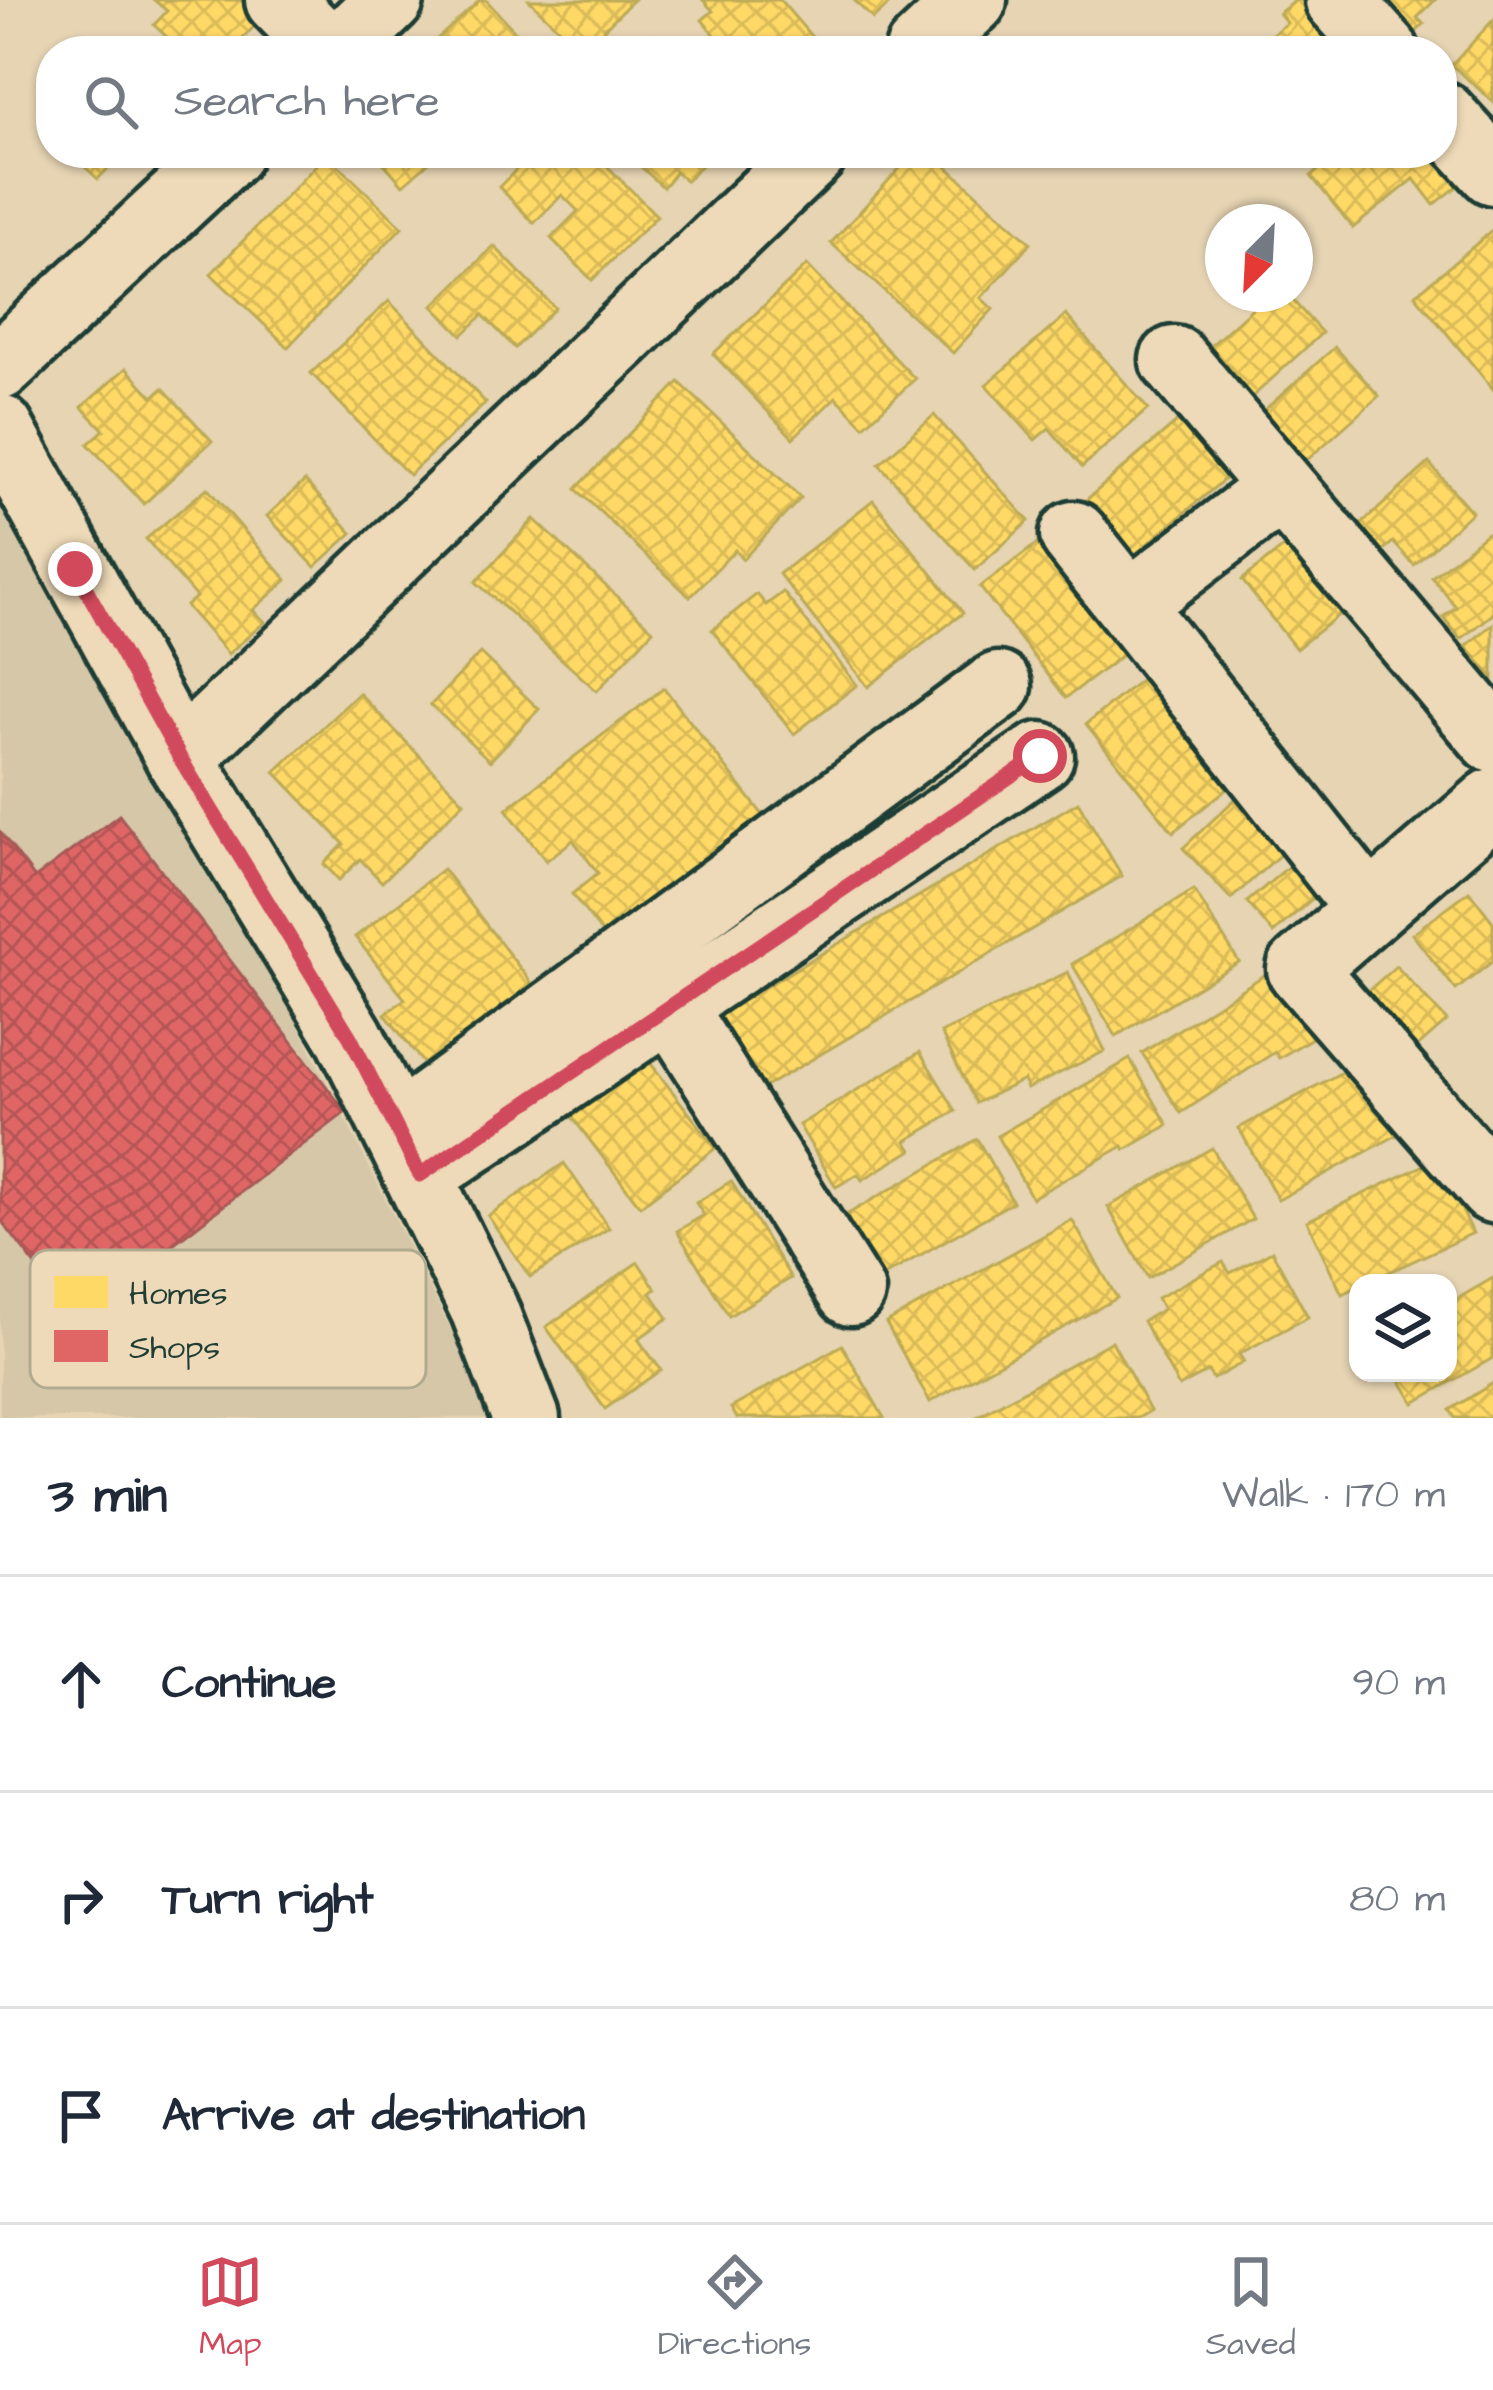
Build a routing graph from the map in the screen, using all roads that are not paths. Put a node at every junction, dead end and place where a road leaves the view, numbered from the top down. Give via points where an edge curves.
1 (279, 0) edge
2 (390, 0) edge
3 (973, 0) edge
4 (1339, 0) edge
5 (317, 36) edge
6 (350, 36) edge
7 (936, 36) edge
8 (1371, 36) edge
9 (1457, 131) edge
10 (212, 168) edge
11 (797, 168) edge
12 (1493, 171) edge
13 (1174, 360) dead end
14 (0, 366) edge
15 (1, 435) edge
16 (1282, 488) junction
17 (1074, 535) dead end
18 (1130, 604) junction
19 (998, 686) dead end
20 (1493, 738) edge
21 (1040, 756) dead end
22 (180, 758) junction
23 (1493, 802) edge
24 (1369, 909) junction
25 (670, 1006) junction
26 (409, 1152) junction
27 (1493, 1189) edge
28 (851, 1292) dead end
29 (526, 1418) edge

1 - 5 street
2 - 6 street
3 - 7 street
4 - 8 street
9 - 12 street
10 - 14 street
11 - 22 street
13 - 16 street
15 - 22 street
16 - 18 street
16 - 20 street
17 - 18 street
18 - 24 street
19 - 26 street
21 - 25 street
22 - 26 street via 350,1037
23 - 24 street
24 - 27 street via 1301,969
25 - 26 street
25 - 28 street
26 - 29 street

